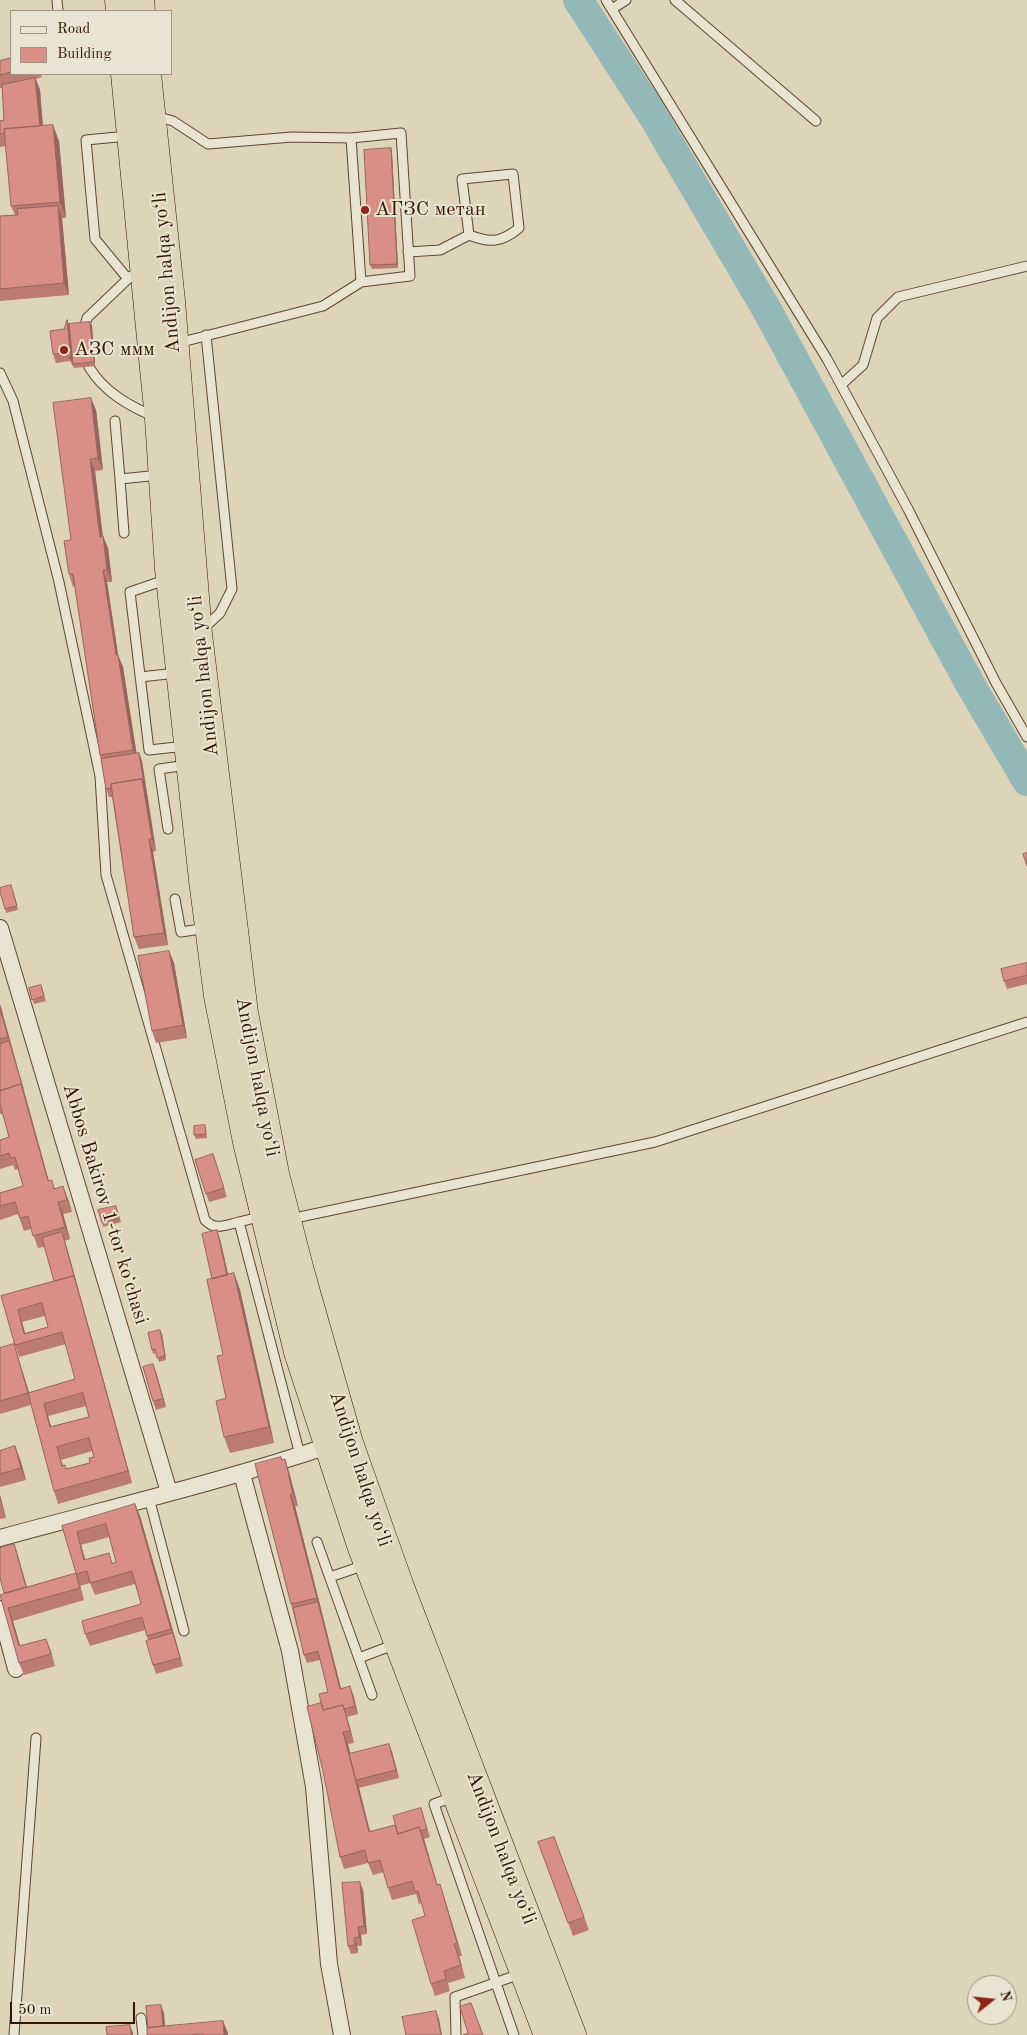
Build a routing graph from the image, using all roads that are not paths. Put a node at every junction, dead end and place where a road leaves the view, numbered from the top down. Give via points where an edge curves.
1 (606, 0) edge
2 (626, 0) edge
3 (675, 0) edge
4 (612, 9) junction
5 (125, 75) edge
6 (148, 75) edge
7 (152, 115) junction
8 (816, 120) dead end
9 (131, 136) junction
10 (351, 138) junction
11 (469, 235) junction
12 (408, 252) junction
13 (1027, 266) edge
14 (135, 272) junction
15 (360, 282) junction
16 (85, 326) edge
17 (206, 336) junction
18 (173, 344) junction
19 (89, 367) edge
20 (0, 373) edge
21 (841, 385) junction
22 (159, 419) junction
23 (115, 421) dead end
24 (163, 475) junction
25 (120, 479) junction
26 (124, 532) dead end
27 (170, 578) junction
28 (198, 634) junction
29 (181, 672) junction
30 (140, 677) junction
31 (1027, 737) edge
32 (190, 755) junction
33 (168, 829) dead end
34 (175, 899) dead end
35 (0, 928) edge
36 (210, 928) junction
37 (1027, 1022) edge
38 (264, 1219) junction
39 (328, 1446) junction
40 (300, 1455) junction
41 (242, 1474) junction
42 (168, 1492) junction
43 (149, 1498) junction
44 (0, 1538) edge
45 (317, 1542) dead end
46 (368, 1564) junction
47 (330, 1578) junction
48 (0, 1609) edge
49 (184, 1631) dead end
50 (398, 1644) junction
51 (358, 1658) junction
52 (16, 1669) edge
53 (372, 1695) dead end
54 (36, 1738) dead end
55 (457, 1796) junction
56 (524, 1973) junction
57 (496, 1982) junction
58 (141, 2018) dead end
59 (14, 2035) edge
60 (143, 2035) edge
61 (342, 2035) edge
62 (456, 2035) edge
63 (514, 2035) edge
64 (548, 2035) edge
65 (572, 2035) edge

1 - 4 lane
2 - 4 lane
3 - 8 lane
4 - 21 lane
5 - 9 highway, Andijon halqa yo‘li
6 - 7 highway, Andijon halqa yo‘li
7 - 10 lane via 173,121 208,144 292,137
7 - 18 highway, Andijon halqa yo‘li
9 - 14 highway, Andijon halqa yo‘li
9 - 14 lane via 86,140 95,240
10 - 12 lane via 401,133
10 - 15 lane
11 - 11 lane via 485,242 508,237 519,228 513,174 462,179
11 - 12 lane via 440,250
12 - 15 lane via 410,276
13 - 21 lane via 898,298 877,318 863,365
14 - 16 lane via 87,318
14 - 22 highway, Andijon halqa yo‘li
15 - 17 lane via 323,306
17 - 18 lane
17 - 28 lane via 232,589 220,613
18 - 28 highway, Andijon halqa yo‘li
19 - 22 lane via 98,380 128,405
20 - 38 lane via 13,401 59,582 100,776 106,875 205,1220 216,1227
21 - 31 lane
22 - 24 highway, Andijon halqa yo‘li
23 - 25 lane
24 - 25 lane
24 - 27 highway, Andijon halqa yo‘li
25 - 26 lane
27 - 29 highway, Andijon halqa yo‘li
27 - 30 lane via 130,592
28 - 38 highway, Andijon halqa yo‘li via 244,1013 275,1174
29 - 30 lane
29 - 32 highway, Andijon halqa yo‘li
30 - 32 lane via 148,750
32 - 33 lane via 159,769
32 - 36 highway, Andijon halqa yo‘li
34 - 36 lane via 181,932
35 - 42 street, Abbos Bakirov 1-tor koʻchasi
36 - 38 highway, Andijon halqa yo‘li via 218,996
37 - 38 lane via 655,1142
38 - 39 highway, Andijon halqa yo‘li via 298,1352
38 - 40 lane
38 - 65 highway, Andijon halqa yo‘li via 400,1587
39 - 40 street
39 - 46 highway, Andijon halqa yo‘li
40 - 41 street
41 - 42 street
41 - 61 street via 290,1651 314,1787 329,1964
42 - 43 street
43 - 44 street
43 - 49 lane
45 - 47 lane
46 - 47 lane
46 - 50 highway, Andijon halqa yo‘li
47 - 51 lane
48 - 52 street
50 - 51 lane
50 - 55 highway, Andijon halqa yo‘li
51 - 53 lane
54 - 59 lane
55 - 56 highway, Andijon halqa yo‘li
55 - 57 lane via 434,1804
56 - 57 lane
56 - 64 highway, Andijon halqa yo‘li
57 - 62 lane via 455,1997
57 - 63 lane
58 - 60 lane

